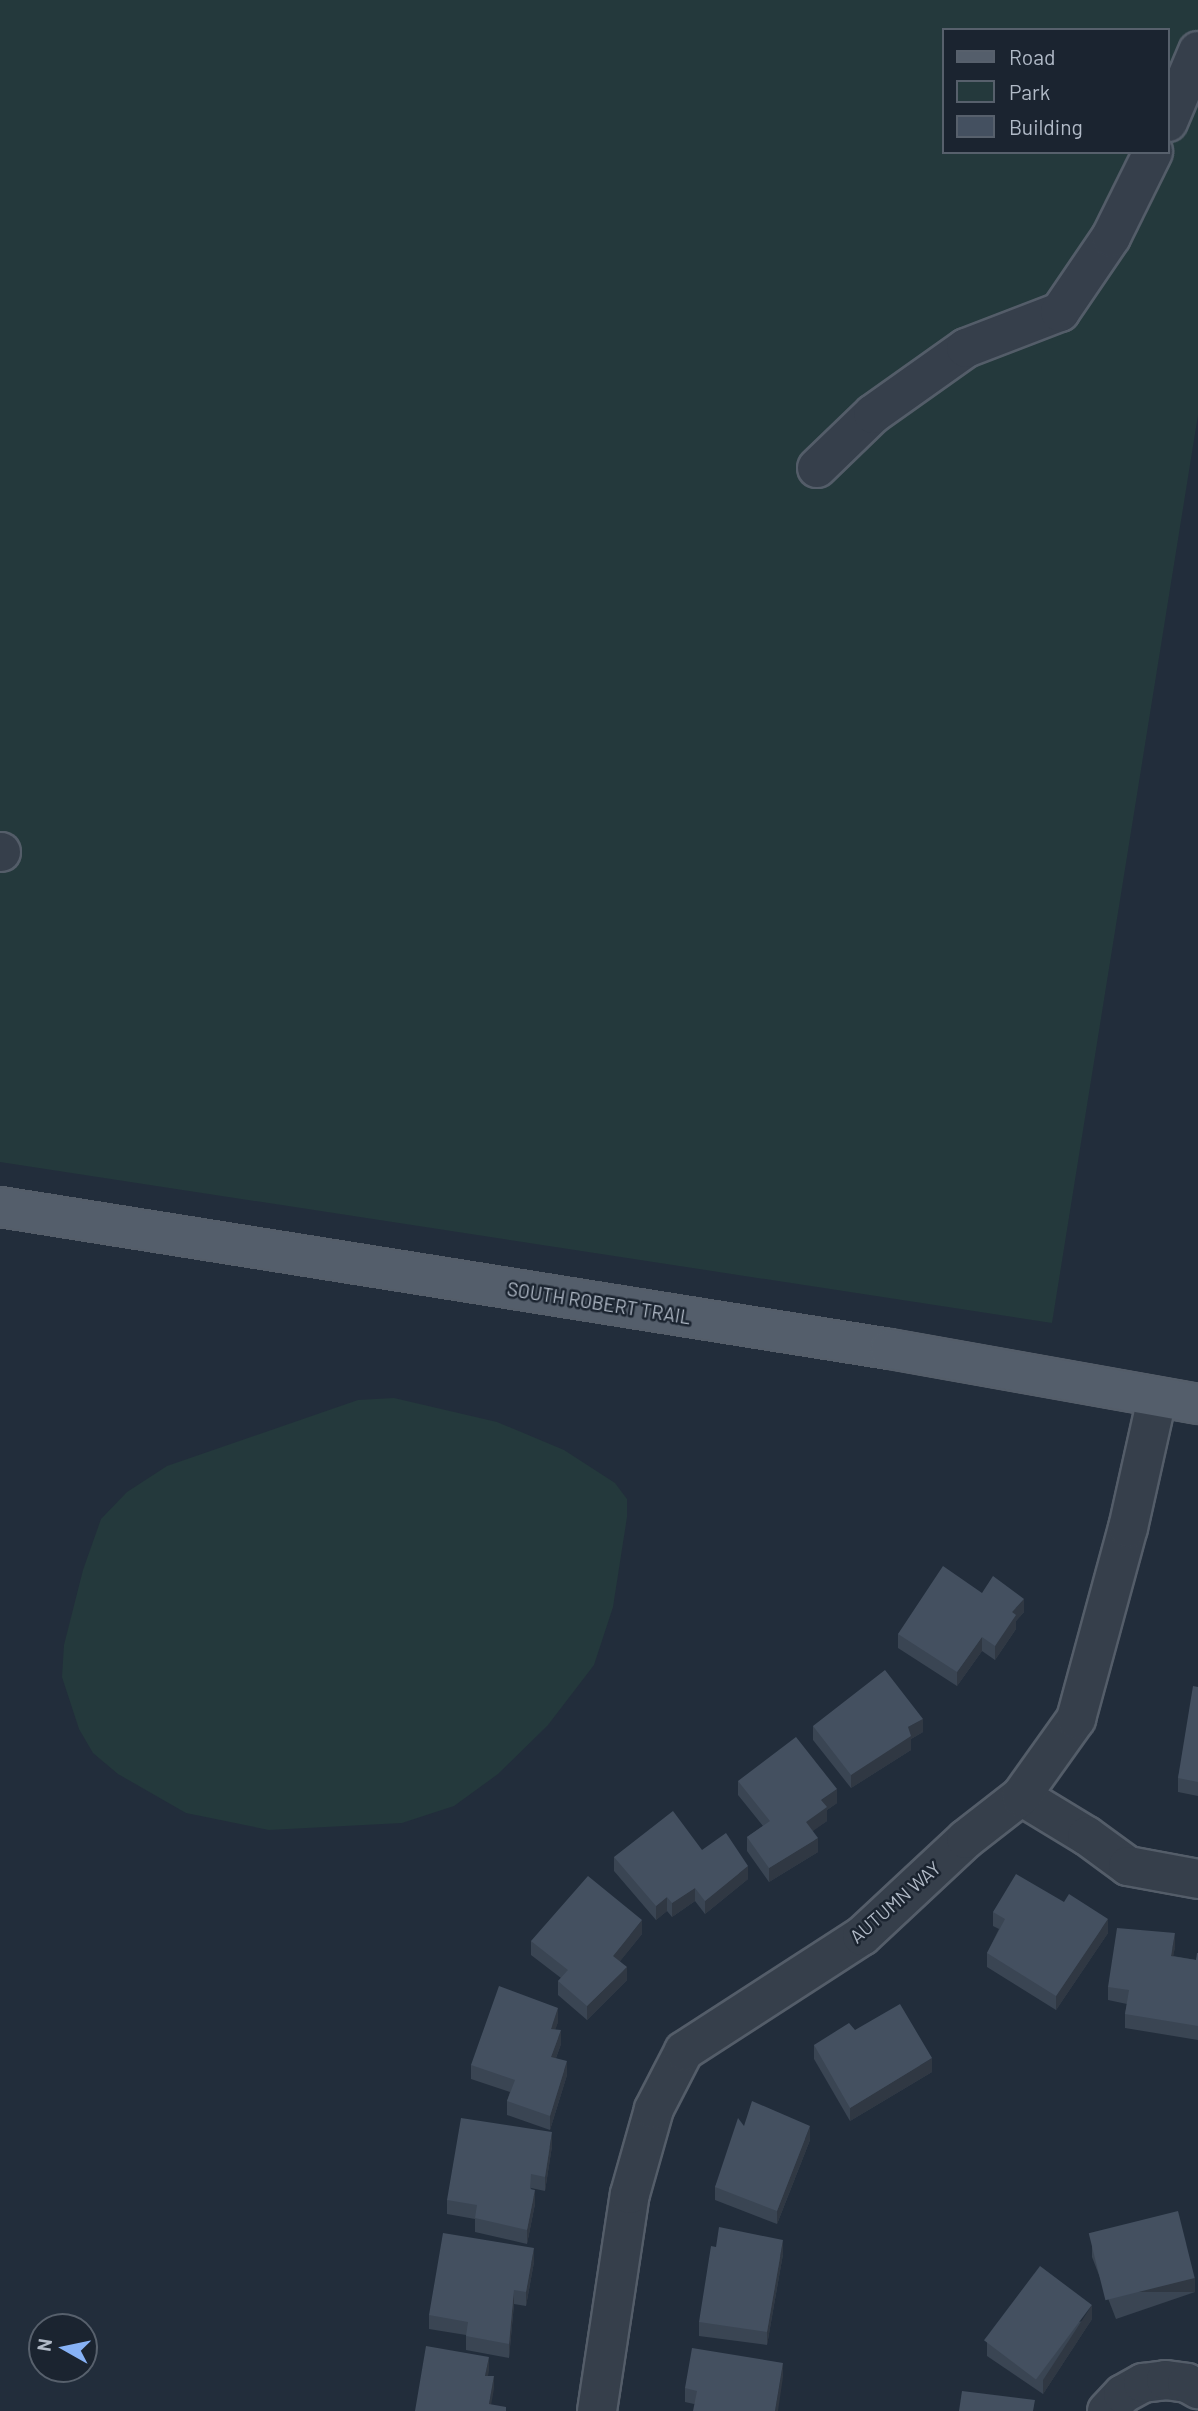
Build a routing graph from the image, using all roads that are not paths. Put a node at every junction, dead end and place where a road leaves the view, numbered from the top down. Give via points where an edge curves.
1 (1198, 51) edge
2 (1170, 116) edge
3 (1152, 154) edge
4 (817, 468) dead end
5 (0, 1207) edge
6 (1157, 1398) junction
7 (1198, 1404) edge
8 (1021, 1796) junction
9 (1198, 1879) edge
10 (1198, 2389) edge
11 (597, 2411) edge
12 (1107, 2411) edge

1 - 2 street
3 - 4 street via 1111,237 1060,312 966,348 873,414
5 - 6 main road, SOUTH ROBERT TRAIL via 890,1349
6 - 7 main road, SOUTH ROBERT TRAIL
6 - 8 street, AUTUMN WAY via 1128,1528 1076,1719
8 - 9 street via 1128,1866
8 - 11 street, AUTUMN WAY via 966,1839 862,1936 684,2051 653,2109 630,2194
10 - 12 street via 1166,2380 1143,2383 1123,2394

